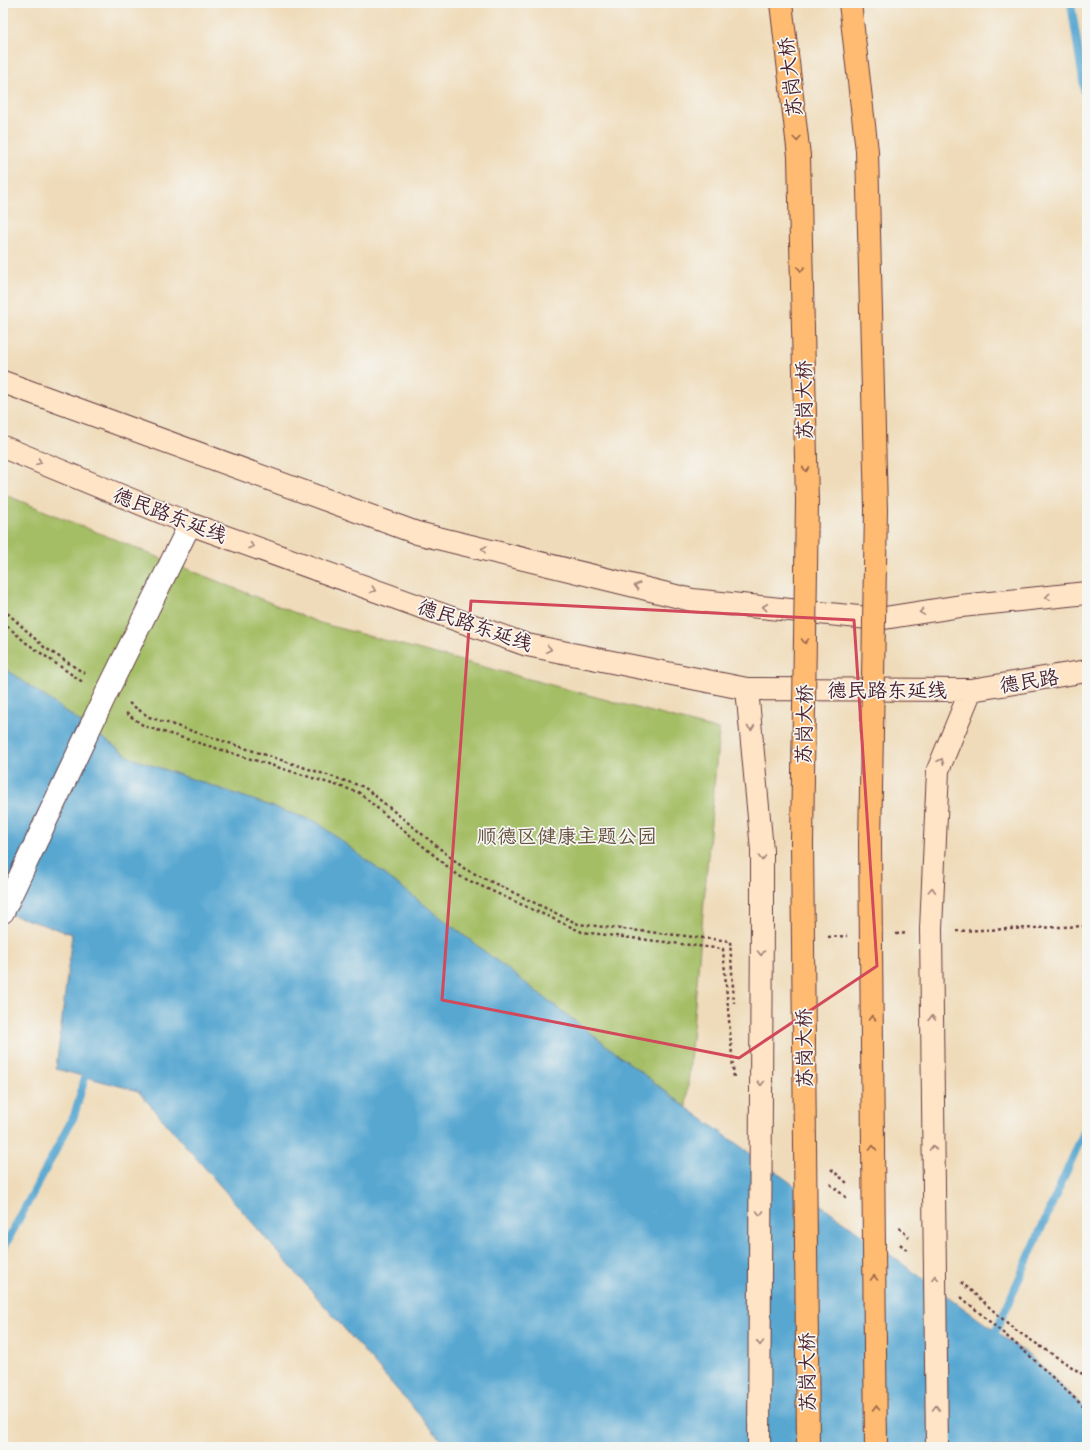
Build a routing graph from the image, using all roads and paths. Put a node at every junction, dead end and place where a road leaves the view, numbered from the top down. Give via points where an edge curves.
1 (781, 3) edge
2 (850, 3) edge
3 (3, 382) edge
4 (3, 447) edge
5 (190, 524) junction
6 (1087, 594) edge
7 (3, 609) edge
8 (3, 622) edge
9 (1087, 671) edge
10 (747, 690) junction
11 (971, 690) junction
12 (107, 694) junction
13 (3, 912) edge
14 (734, 1004) dead end
15 (734, 1079) dead end
16 (826, 1165) dead end
17 (829, 1183) dead end
18 (850, 1184) dead end
19 (853, 1203) dead end
20 (897, 1226) dead end
21 (909, 1237) dead end
22 (894, 1239) dead end
23 (912, 1254) dead end
24 (957, 1279) dead end
25 (959, 1295) dead end
26 (1087, 1377) edge
27 (1087, 1410) edge
28 (759, 1447) edge
29 (808, 1447) edge
30 (876, 1447) edge
31 (937, 1447) edge

1 -> 29 highway, 苏岗大桥, bridge via 799,156 807,501 802,843
30 -> 2 highway, bridge via 870,844 876,510 868,151
6 -> 3 main road via 961,606 878,619 692,600 417,533
4 -> 5 main road, 德民路东延线
5 -> 10 main road, 德民路东延线 via 527,645
5 - 12 street
7 - 12 path via 44,647
8 - 12 path via 25,642
9 - 11 main road, 德民路
10 - 11 main road, 德民路东延线
10 -> 28 main road, bridge via 762,850
31 -> 11 main road, bridge via 930,929 938,770
12 - 13 street
12 - 14 path via 149,718 364,787 465,869 578,924 730,941
12 - 15 path via 144,726 358,792 459,876 582,932 723,949
16 - 18 path
17 - 19 path
20 - 21 path
22 - 23 path
24 - 26 path via 1014,1329
25 - 27 path

